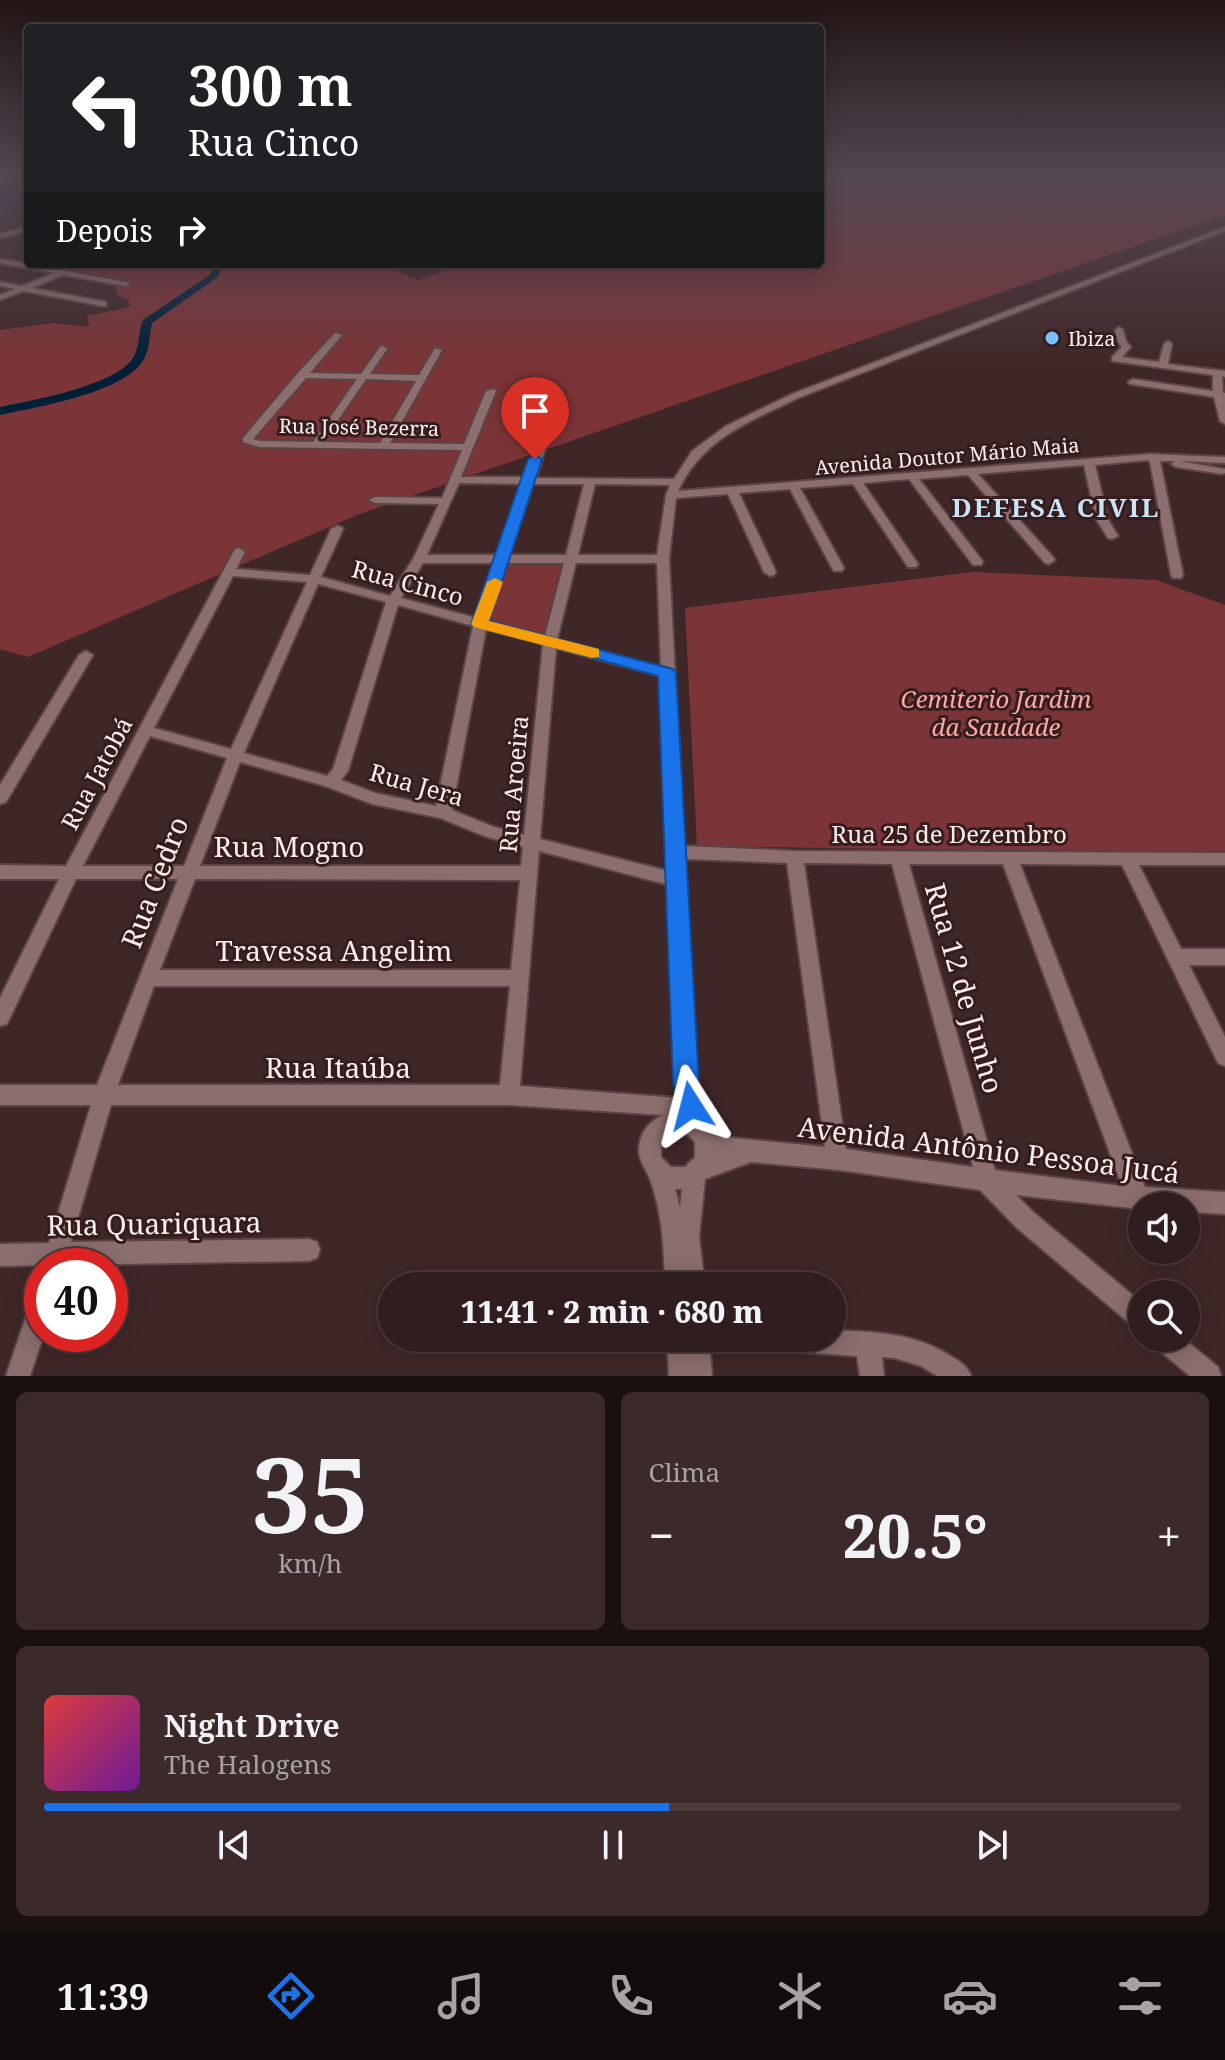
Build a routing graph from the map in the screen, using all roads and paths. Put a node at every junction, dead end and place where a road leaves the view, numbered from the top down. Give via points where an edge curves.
1 (1196, 240) edge
2 (0, 261) edge
3 (24, 266) edge
4 (36, 268) edge
5 (62, 273) junction
6 (0, 284) edge
7 (126, 284) dead end
8 (23, 289) junction
9 (0, 298) edge
10 (103, 304) dead end
11 (1119, 330) dead end
12 (338, 335) dead end
13 (1168, 344) dead end
14 (383, 349) dead end
15 (438, 350) dead end
16 (1163, 365) junction
17 (1221, 374) edge
18 (301, 375) junction
19 (364, 377) junction
20 (422, 378) junction
21 (1133, 382) dead end
22 (491, 391) dead end
23 (1221, 396) edge
24 (552, 414) dead end
25 (1225, 421) edge
26 (316, 445) junction
27 (384, 445) junction
28 (468, 447) junction
29 (1153, 459) junction
30 (1089, 463) junction
31 (1223, 468) edge
32 (971, 472) junction
33 (913, 478) junction
34 (455, 480) junction
35 (526, 482) junction
36 (590, 482) junction
37 (677, 482) junction
38 (857, 482) junction
39 (794, 487) junction
40 (733, 492) junction
41 (671, 495) junction
42 (375, 500) dead end
43 (446, 501) junction
44 (337, 529) dead end
45 (1112, 536) dead end
46 (239, 552) dead end
47 (419, 559) junction
48 (503, 559) junction
49 (571, 559) junction
50 (663, 559) junction
51 (1049, 560) dead end
52 (977, 562) dead end
53 (912, 564) dead end
54 (838, 568) dead end
55 (229, 572) junction
56 (770, 572) dead end
57 (1177, 575) dead end
58 (313, 579) junction
59 (393, 601) junction
60 (480, 624) junction
61 (550, 642) junction
62 (86, 655) dead end
63 (667, 673) junction
64 (145, 730) junction
65 (235, 756) junction
66 (330, 782) junction
67 (0, 798) edge
68 (443, 813) junction
69 (532, 843) junction
70 (673, 852) junction
71 (898, 856) junction
72 (795, 857) junction
73 (1009, 857) junction
74 (1127, 858) junction
75 (1225, 859) edge
76 (190, 871) junction
77 (0, 872) edge
78 (71, 872) junction
79 (529, 873) junction
80 (676, 880) junction
81 (1177, 957) junction
82 (1225, 957) edge
83 (148, 978) junction
84 (519, 978) junction
85 (0, 1018) edge
86 (1225, 1057) edge
87 (686, 1083) junction
88 (0, 1095) edge
89 (104, 1095) junction
90 (509, 1095) junction
91 (671, 1115) junction
92 (702, 1136) junction
93 (745, 1154) junction
94 (837, 1158) junction
95 (660, 1173) junction
96 (697, 1173) junction
97 (988, 1182) junction
98 (1136, 1192) edge
99 (1128, 1200) edge
100 (1200, 1202) edge
101 (1225, 1203) edge
102 (58, 1248) edge
103 (309, 1250) dead end
104 (0, 1255) edge
105 (24, 1258) edge
106 (128, 1258) edge
107 (676, 1272) edge
108 (692, 1272) edge
109 (1128, 1307) edge
110 (846, 1341) edge
111 (867, 1342) junction
112 (26, 1352) edge
113 (680, 1352) edge
114 (698, 1352) edge
115 (1181, 1352) edge
116 (18, 1376) edge
117 (681, 1376) edge
118 (700, 1376) edge
119 (872, 1376) edge
120 (959, 1376) edge
121 (1209, 1376) edge

1 - 37 street via 795,396 712,439
2 - 3 street
4 - 5 street
5 - 7 street
5 - 8 street
6 - 8 street
8 - 9 street
8 - 10 street
11 - 16 street via 1127,347 1115,359
12 - 18 street
13 - 16 street
14 - 19 street
15 - 20 street
16 - 17 street
17 - 23 street
18 - 19 street
18 - 26 street, Rua José Bezerra via 247,440
19 - 20 street
19 - 26 street
20 - 27 street
21 - 23 street
22 - 28 street
23 - 25 street
24 - 35 street
26 - 27 street, Rua José Bezerra
27 - 28 street, Rua José Bezerra
28 - 34 street
29 - 30 street, Avenida Doutor Mário Maia
29 - 31 street, Avenida Doutor Mário Maia
29 - 57 street
30 - 32 street, Avenida Doutor Mário Maia
30 - 45 street via 1102,519
32 - 33 street, Avenida Doutor Mário Maia
32 - 51 street
33 - 38 street, Avenida Doutor Mário Maia
33 - 52 street
34 - 35 street
34 - 43 street
35 - 36 street
35 - 48 street
36 - 37 street
36 - 49 street, Rua Aroeira
37 - 41 street
38 - 39 street, Avenida Doutor Mário Maia
38 - 53 street
39 - 40 street, Avenida Doutor Mário Maia
39 - 54 street
40 - 41 street, Avenida Doutor Mário Maia
40 - 56 street
41 - 50 street
42 - 43 street
43 - 47 street
44 - 58 street, Rua Cedro
46 - 55 street, Rua Jatobá
47 - 48 street
47 - 59 street
48 - 49 street
48 - 60 street
49 - 50 street
49 - 61 street, Rua Aroeira
50 - 63 street
55 - 58 street, Rua Cinco
55 - 64 street, Rua Jatobá
58 - 59 street, Rua Cinco
58 - 65 street, Rua Cedro
59 - 60 street, Rua Cinco
59 - 66 street via 340,771
60 - 61 street, Rua Cinco
60 - 68 street
61 - 63 street, Rua Cinco
61 - 69 street, Rua Aroeira
62 - 67 street
63 - 70 street
64 - 65 street, Rua Jera
64 - 78 street, Rua Jatobá
65 - 66 street, Rua Jera
65 - 76 street, Rua Cedro
66 - 68 street, Rua Jera
68 - 69 street, Rua Jera
69 - 79 street, Rua Aroeira
69 - 80 street, Rua Jera
70 - 72 street, Rua 25 de Dezembro
70 - 80 street
71 - 72 street, Rua 25 de Dezembro
71 - 73 street, Rua 25 de Dezembro
71 - 97 street, Rua 12 de Junho
72 - 94 street
73 - 74 street, Rua 25 de Dezembro
73 - 98 street
74 - 75 street, Rua 25 de Dezembro
74 - 81 street
76 - 78 street, Rua Mogno
76 - 79 street, Rua Mogno
76 - 83 street, Rua Cedro
77 - 78 street, Rua Mogno
78 - 85 street, Rua Jatobá
79 - 84 street, Rua Aroeira
80 - 87 street
81 - 82 street
81 - 86 street
83 - 84 street, Travessa Angelim
83 - 89 street, Rua Cedro
84 - 90 street, Rua Aroeira
87 - 91 street
87 - 92 street
88 - 89 street, Rua Itaúba
89 - 90 street, Rua Itaúba
89 - 102 street, Rua Cedro
90 - 91 street, Rua Itaúba
91 - 92 street
91 - 95 street via 651,1140 649,1152
92 - 93 street, Avenida Antônio Pessoa Jucá
92 - 96 street via 706,1162
93 - 94 street, Avenida Antônio Pessoa Jucá
93 - 96 street, Avenida Antônio Pessoa Jucá
94 - 97 street, Avenida Antônio Pessoa Jucá
95 - 96 street via 672,1178
95 - 107 street via 675,1233
96 - 108 street via 688,1237
97 - 99 street, Avenida Antônio Pessoa Jucá
97 - 109 street
100 - 101 street, Avenida Antônio Pessoa Jucá
103 - 106 street, Rua Quariquara
104 - 105 street, Rua Quariquara
110 - 111 street
111 - 119 street
111 - 120 street via 927,1355
112 - 116 street
113 - 117 street
114 - 118 street
115 - 121 street

